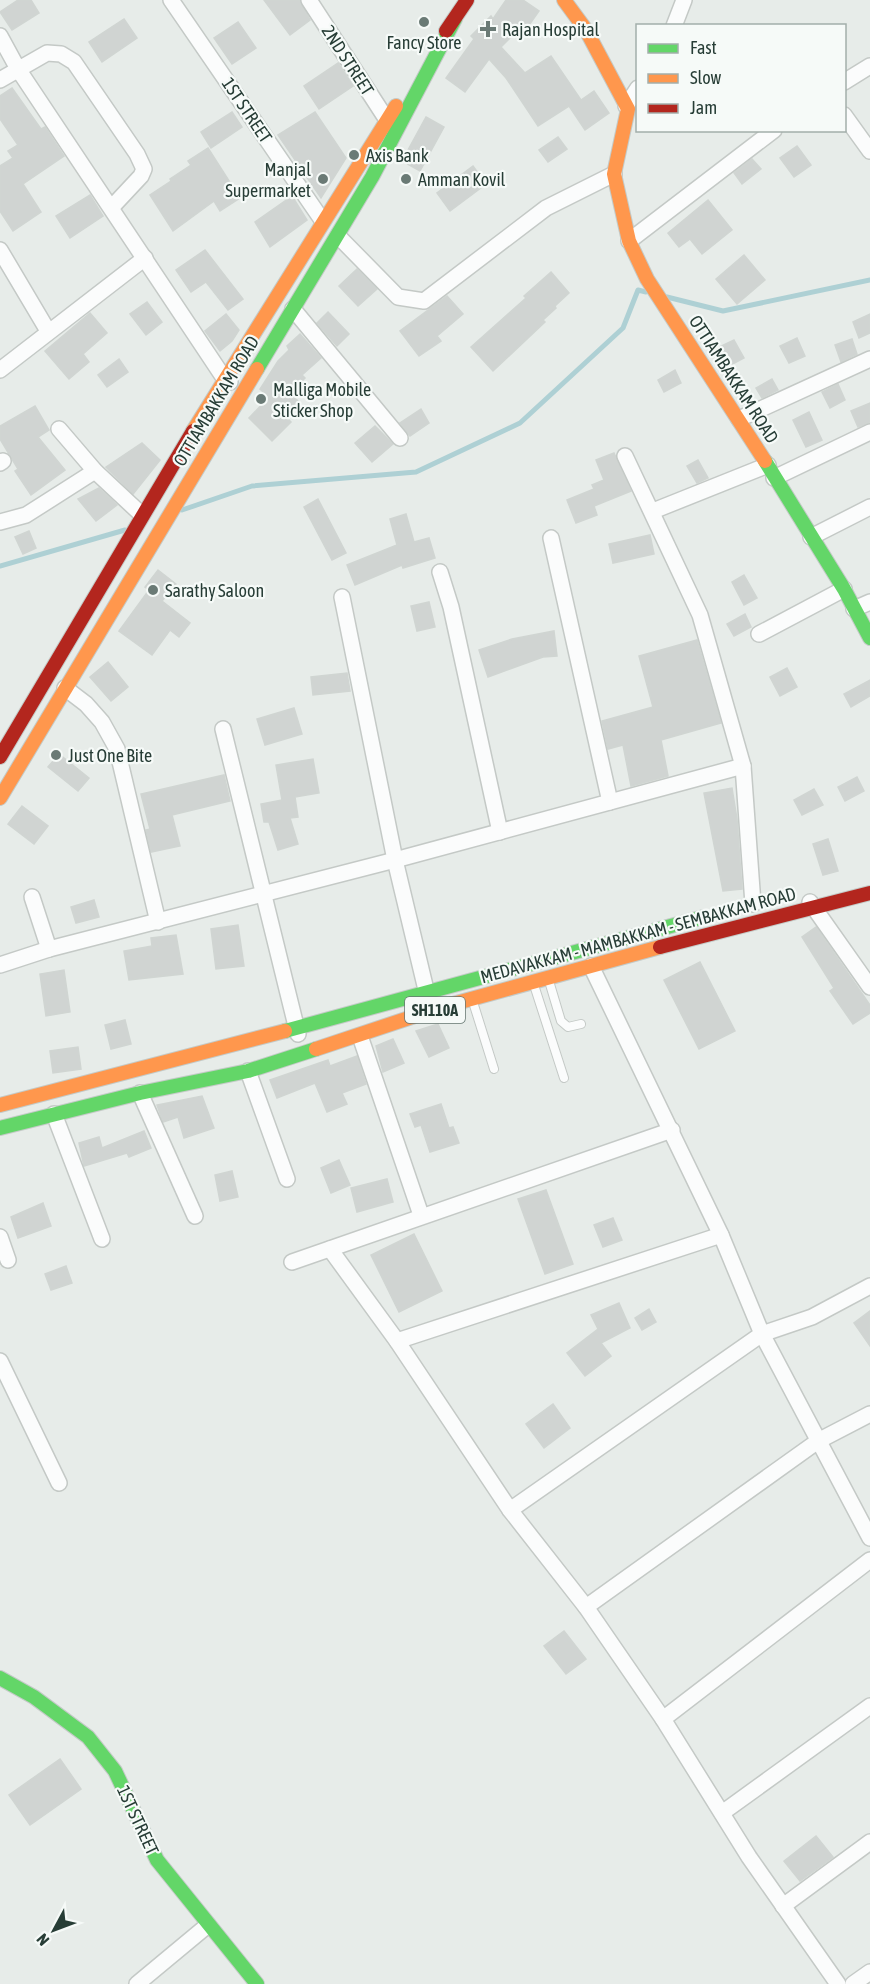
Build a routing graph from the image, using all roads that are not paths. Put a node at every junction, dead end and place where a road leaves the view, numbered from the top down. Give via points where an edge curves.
1 (171, 0) edge
2 (309, 0) edge
3 (564, 0) edge
4 (684, 0) edge
5 (459, 7) edge
6 (675, 24) edge
7 (0, 36) edge
8 (870, 66) edge
9 (18, 69) junction
10 (0, 80) edge
11 (846, 81) edge
12 (636, 91) edge
13 (626, 106) junction
14 (846, 118) edge
15 (387, 120) junction
16 (771, 132) edge
17 (870, 149) edge
18 (614, 174) junction
19 (112, 207) junction
20 (322, 220) junction
21 (338, 236) junction
22 (629, 241) junction
23 (0, 250) edge
24 (144, 258) junction
25 (293, 309) junction
26 (48, 331) junction
27 (870, 359) edge
28 (0, 369) edge
29 (224, 378) junction
30 (244, 390) junction
31 (739, 419) junction
32 (59, 429) dead end
33 (870, 432) edge
34 (400, 438) dead end
35 (625, 456) dead end
36 (95, 471) junction
37 (771, 472) junction
38 (870, 507) edge
39 (653, 511) junction
40 (140, 516) junction
41 (0, 522) edge
42 (811, 537) junction
43 (551, 538) dead end
44 (440, 572) dead end
45 (844, 589) junction
46 (342, 597) dead end
47 (870, 602) edge
48 (854, 609) junction
49 (759, 634) dead end
50 (870, 638) edge
51 (65, 688) junction
52 (223, 729) dead end
53 (0, 757) edge
54 (743, 766) junction
55 (0, 798) edge
56 (610, 802) junction
57 (500, 832) junction
58 (395, 860) junction
59 (870, 879) edge
60 (870, 893) edge
61 (264, 895) junction
62 (32, 897) dead end
63 (804, 900) junction
64 (753, 905) dead end
65 (720, 913) dead end
66 (158, 922) junction
67 (49, 949) junction
68 (0, 965) edge
69 (591, 966) junction
70 (548, 978) junction
71 (533, 982) junction
72 (870, 987) edge
73 (427, 994) junction
74 (472, 999) junction
75 (581, 1024) dead end
76 (297, 1028) junction
77 (360, 1035) junction
78 (302, 1052) junction
79 (494, 1069) dead end
80 (248, 1071) junction
81 (564, 1078) dead end
82 (140, 1093) junction
83 (0, 1105) edge
84 (54, 1114) junction
85 (0, 1128) edge
86 (672, 1130) junction
87 (287, 1179) dead end
88 (422, 1215) junction
89 (195, 1216) dead end
90 (721, 1235) junction
91 (0, 1237) edge
92 (102, 1239) dead end
93 (330, 1249) junction
94 (8, 1260) dead end
95 (292, 1262) dead end
96 (870, 1286) edge
97 (762, 1335) junction
98 (397, 1341) junction
99 (0, 1361) edge
100 (870, 1414) edge
101 (818, 1441) junction
102 (59, 1483) dead end
103 (510, 1510) junction
104 (870, 1538) edge
105 (870, 1560) edge
106 (586, 1607) junction
107 (0, 1678) edge
108 (870, 1706) edge
109 (663, 1719) junction
110 (722, 1813) junction
111 (870, 1842) edge
112 (783, 1906) junction
113 (208, 1925) junction
114 (870, 1972) edge
115 (136, 1984) edge
116 (257, 1984) edge
117 (838, 1984) edge
118 (853, 1984) edge

1 - 20 street, 1ST STREET
2 - 15 street, 2ND STREET
3 - 13 street via 586,30
4 - 6 street
5 - 15 street, OTTIAMBAKKAM ROAD
5 - 21 street, OTTIAMBAKKAM ROAD via 413,104
7 - 9 street
8 - 11 street
9 - 10 street
9 - 19 street
9 - 19 street via 48,53 61,54 74,62 137,154 144,169 141,176
12 - 13 street
13 - 18 street, OTTIAMBAKKAM ROAD
14 - 17 street
15 - 20 street, OTTIAMBAKKAM ROAD
16 - 22 street
18 - 21 street via 546,208 424,301 398,297
18 - 22 street, OTTIAMBAKKAM ROAD
19 - 24 street
20 - 29 street, OTTIAMBAKKAM ROAD
21 - 25 street, OTTIAMBAKKAM ROAD
22 - 31 street, OTTIAMBAKKAM ROAD via 648,279
23 - 26 street
24 - 26 street
24 - 29 street
25 - 30 street, OTTIAMBAKKAM ROAD
25 - 34 street
26 - 28 street
27 - 31 street
29 - 30 street
29 - 40 street, OTTIAMBAKKAM ROAD
30 - 51 street, OTTIAMBAKKAM ROAD
31 - 37 street, OTTIAMBAKKAM ROAD
32 - 36 street
33 - 37 street
35 - 39 street
36 - 40 street
36 - 41 street via 26,515
37 - 39 street
37 - 42 street, OTTIAMBAKKAM ROAD
38 - 42 street
39 - 54 street via 700,615
40 - 53 street, OTTIAMBAKKAM ROAD
42 - 45 street, OTTIAMBAKKAM ROAD
43 - 56 street
44 - 57 street
45 - 48 street, OTTIAMBAKKAM ROAD
45 - 49 street
46 - 58 street
47 - 48 street
48 - 50 street, OTTIAMBAKKAM ROAD
51 - 55 street, OTTIAMBAKKAM ROAD
51 - 66 street via 102,722 117,749
52 - 61 street
54 - 56 street
54 - 64 street
56 - 57 street
57 - 58 street
58 - 61 street
58 - 73 street
59 - 63 street, MEDAVAKKAM - MAMBAKKAM - SEMBAKKAM ROAD / SH110A
60 - 63 street, MEDAVAKKAM - MAMBAKKAM - SEMBAKKAM ROAD / SH110A
61 - 66 street
61 - 76 street
62 - 67 street
63 - 69 street, MEDAVAKKAM - MAMBAKKAM - SEMBAKKAM ROAD / SH110A
63 - 72 street
65 - 73 street, MEDAVAKKAM - MAMBAKKAM - SEMBAKKAM ROAD / SH110A
66 - 67 street
67 - 68 street
69 - 70 street, MEDAVAKKAM - MAMBAKKAM - SEMBAKKAM ROAD / SH110A
69 - 86 street
70 - 71 street, MEDAVAKKAM - MAMBAKKAM - SEMBAKKAM ROAD / SH110A
70 - 75 lane via 561,1021 568,1027
71 - 74 street, MEDAVAKKAM - MAMBAKKAM - SEMBAKKAM ROAD / SH110A
71 - 81 lane
73 - 76 street, MEDAVAKKAM - MAMBAKKAM - SEMBAKKAM ROAD / SH110A
74 - 77 street, MEDAVAKKAM - MAMBAKKAM - SEMBAKKAM ROAD / SH110A
74 - 79 lane
76 - 78 street
76 - 83 street, MEDAVAKKAM - MAMBAKKAM - SEMBAKKAM ROAD / SH110A
77 - 78 street, MEDAVAKKAM - MAMBAKKAM - SEMBAKKAM ROAD / SH110A
77 - 88 street
78 - 80 street, MEDAVAKKAM - MAMBAKKAM - SEMBAKKAM ROAD / SH110A
80 - 82 street, MEDAVAKKAM - MAMBAKKAM - SEMBAKKAM ROAD / SH110A
80 - 87 street
82 - 84 street, MEDAVAKKAM - MAMBAKKAM - SEMBAKKAM ROAD / SH110A
82 - 89 street
84 - 85 street, MEDAVAKKAM - MAMBAKKAM - SEMBAKKAM ROAD / SH110A
84 - 92 street
86 - 88 street
86 - 90 street
88 - 93 street
90 - 97 street
90 - 98 street
91 - 94 street
93 - 95 street
93 - 98 street
96 - 97 street via 812,1317
97 - 101 street
97 - 103 street
98 - 103 street
99 - 102 street
100 - 101 street
101 - 104 street
101 - 106 street
103 - 106 street
105 - 109 street
106 - 109 street
107 - 113 street, 1ST STREET via 34,1697 88,1737 115,1771 157,1860
108 - 110 street
109 - 110 street
110 - 112 street
111 - 112 street
112 - 117 street
113 - 115 street
113 - 116 street, 1ST STREET
114 - 118 street

